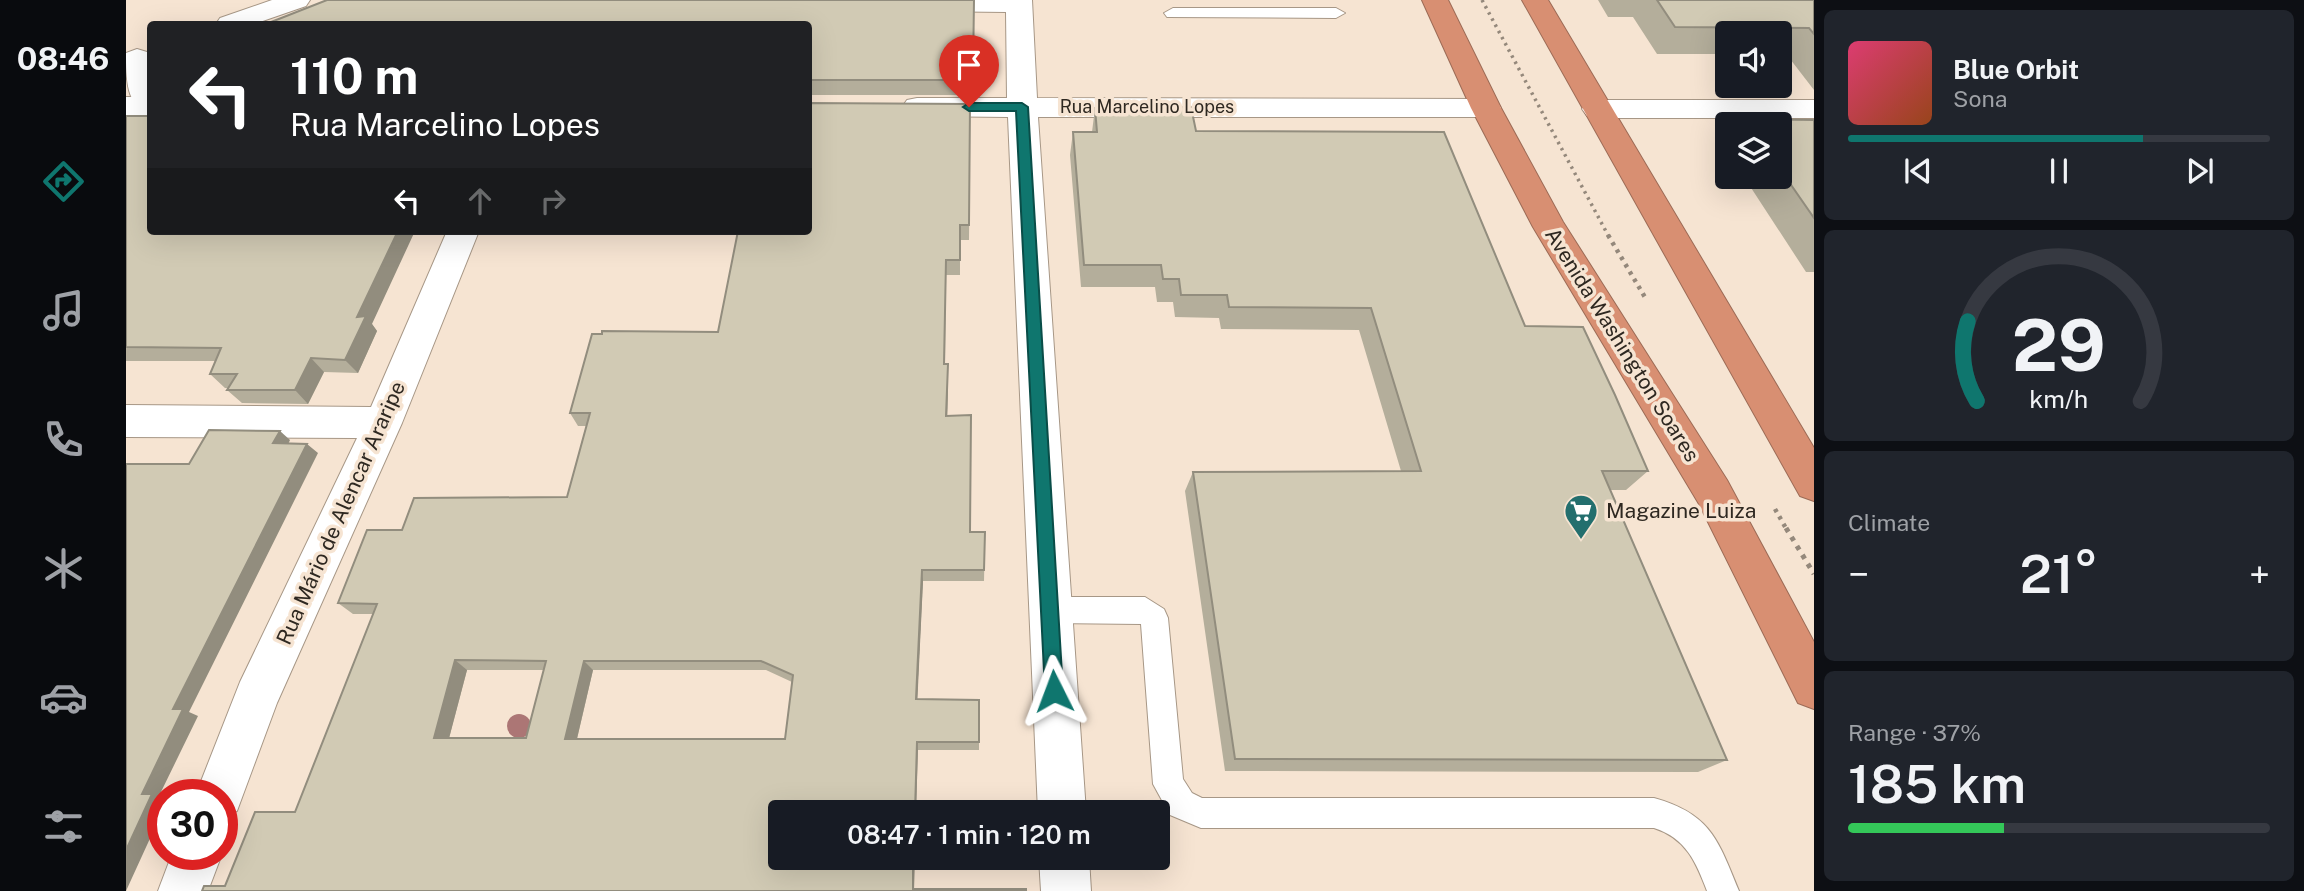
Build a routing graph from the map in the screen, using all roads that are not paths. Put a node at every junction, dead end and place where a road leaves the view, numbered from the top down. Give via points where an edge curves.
1 (296, 0) edge
2 (1435, 0) edge
3 (1535, 0) edge
4 (1019, 2) edge
5 (895, 3) edge
6 (1173, 13) dead end
7 (1336, 13) dead end
8 (238, 21) edge
9 (138, 58) edge
10 (147, 102) edge
11 (126, 106) edge
12 (147, 106) edge
13 (889, 107) edge
14 (1022, 107) junction
15 (1486, 108) junction
16 (1597, 109) junction
17 (1814, 109) edge
18 (461, 235) edge
19 (126, 421) edge
20 (383, 423) junction
21 (1814, 484) edge
22 (1050, 610) junction
23 (1814, 687) edge
24 (226, 779) edge
25 (1061, 800) edge
26 (191, 870) edge
27 (1065, 870) edge
28 (183, 891) edge
29 (1066, 891) edge
30 (1723, 891) edge

1 - 8 street
2 - 15 highway, Avenida Washington Soares
3 - 16 highway
4 - 5 street
4 - 14 street
6 - 7 lane
9 - 10 street via 130,80
11 - 12 street
13 - 14 street, Rua Marcelino Lopes
14 - 15 street, Rua Marcelino Lopes
14 - 22 street
15 - 23 highway, Avenida Washington Soares via 1549,227 1713,492
16 - 17 street
16 - 21 highway
18 - 20 street, Rua Mário de Alencar Araripe
19 - 20 street
20 - 24 street, Rua Mário de Alencar Araripe via 256,698
22 - 25 street
22 - 30 lane via 1145,610 1154,618 1168,783 1181,804 1200,813 1654,813 1678,818 1699,835
26 - 28 street
27 - 29 street

